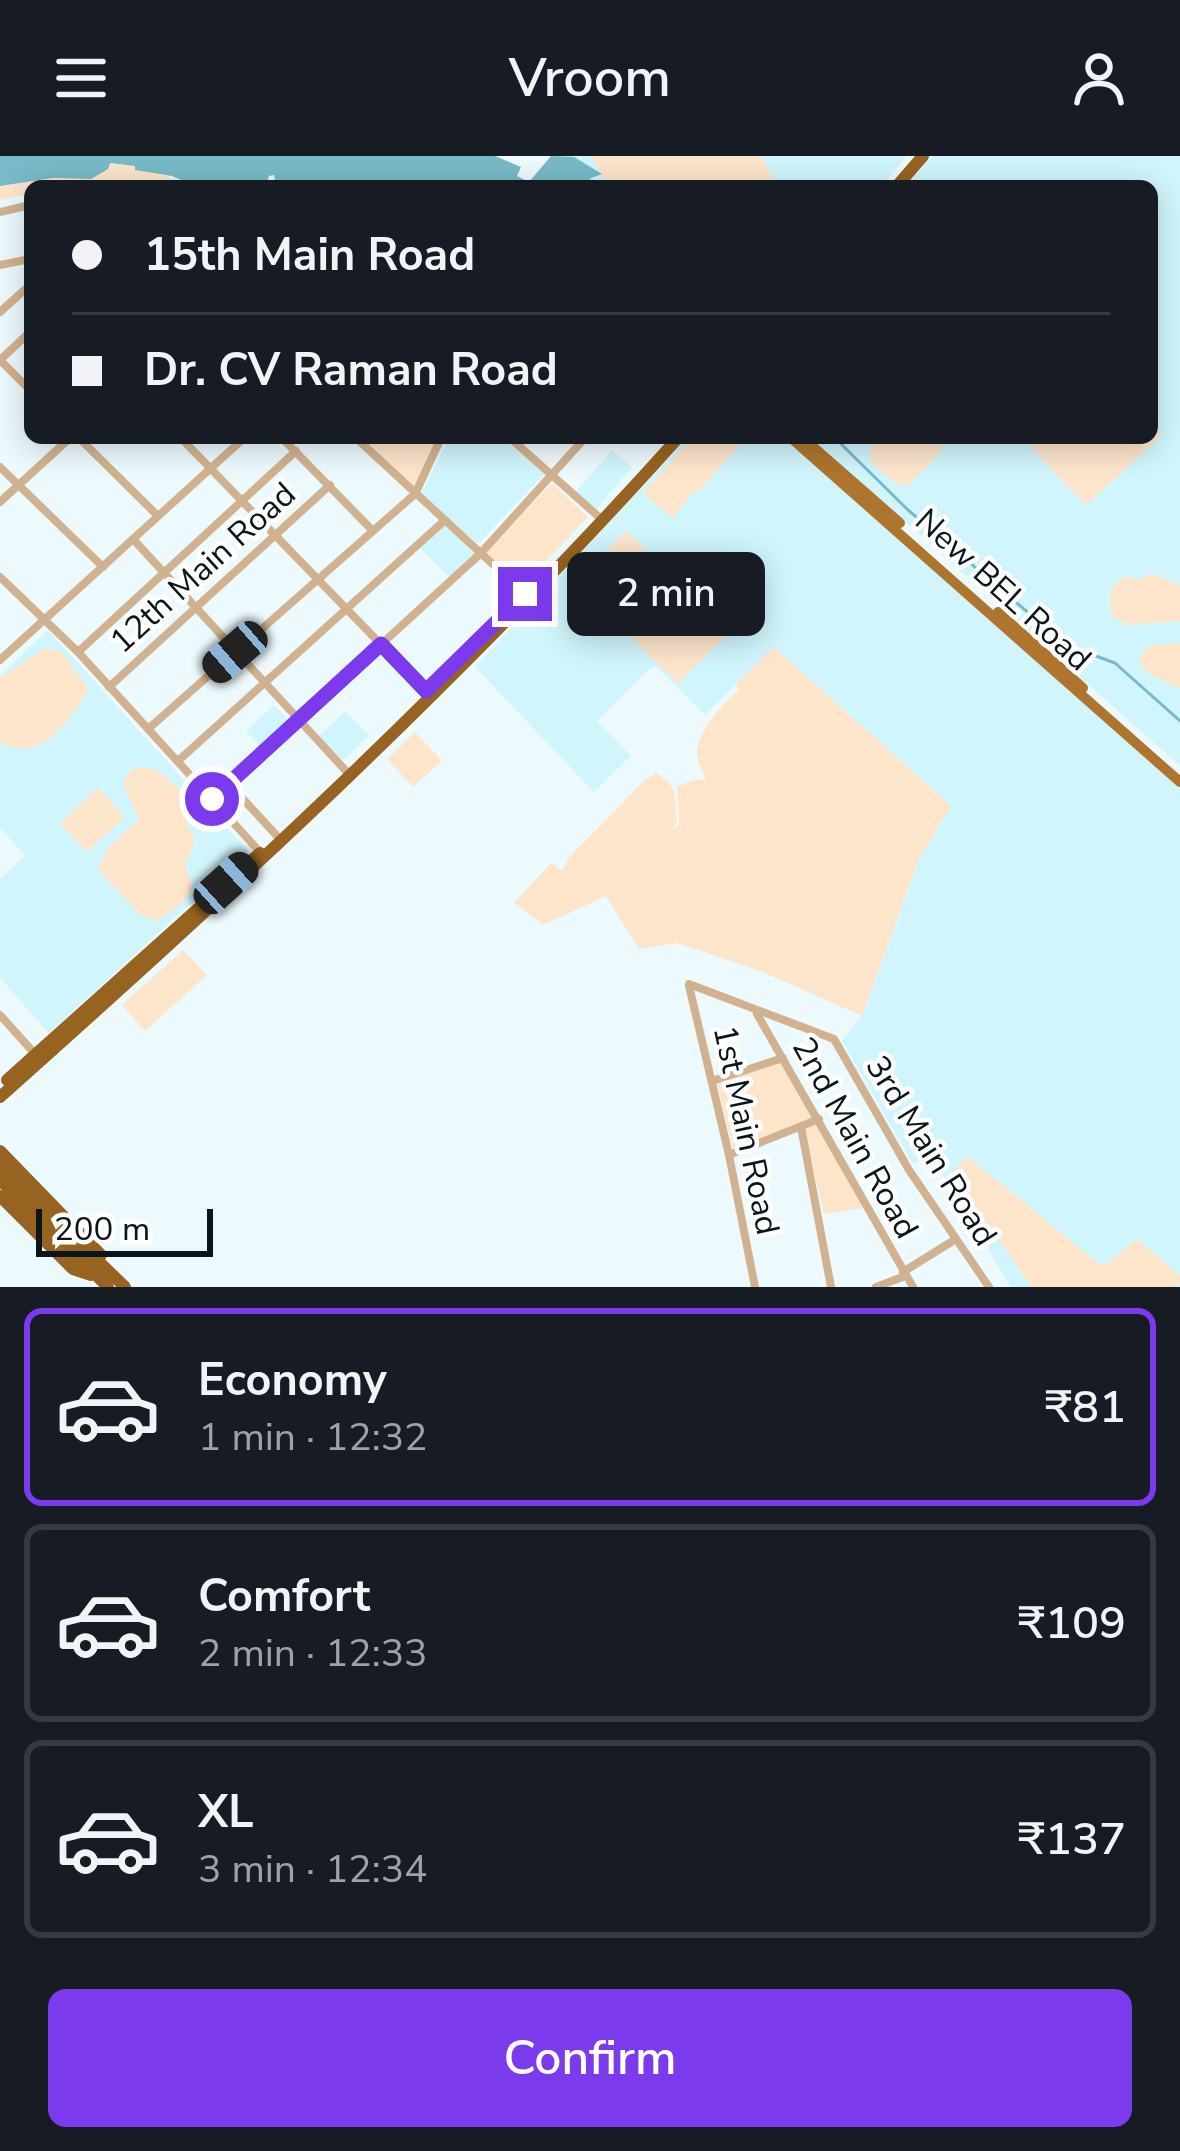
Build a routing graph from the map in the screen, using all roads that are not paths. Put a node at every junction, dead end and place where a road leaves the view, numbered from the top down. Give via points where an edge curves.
1 (919, 156) edge
2 (899, 180) edge
3 (24, 290) edge
4 (0, 312) edge
5 (24, 338) edge
6 (0, 360) edge
7 (24, 384) edge
8 (67, 444) edge
9 (80, 444) edge
10 (187, 444) edge
11 (237, 444) edge
12 (288, 444) edge
13 (362, 444) edge
14 (438, 444) edge
15 (517, 444) edge
16 (580, 444) edge
17 (666, 444) edge
18 (666, 444) edge
19 (798, 444) edge
20 (810, 444) edge
21 (296, 451) junction
22 (0, 466) edge
23 (211, 468) junction
24 (554, 475) junction
25 (18, 485) junction
26 (330, 485) junction
27 (415, 494) junction
28 (242, 501) junction
29 (0, 502) edge
30 (158, 516) junction
31 (599, 517) junction
32 (444, 520) junction
33 (373, 531) junction
34 (275, 535) junction
35 (133, 539) junction
36 (480, 554) junction
37 (103, 566) junction
38 (164, 572) junction
39 (0, 577) edge
40 (318, 579) junction
41 (525, 594) junction
42 (195, 608) junction
43 (346, 609) junction
44 (45, 619) junction
45 (381, 644) junction
46 (78, 652) junction
47 (235, 652) junction
48 (0, 660) edge
49 (264, 683) junction
50 (109, 686) junction
51 (426, 691) junction
52 (298, 720) junction
53 (148, 729) junction
54 (178, 761) junction
55 (346, 771) junction
56 (1180, 778) edge
57 (212, 799) junction
58 (244, 800) dead end
59 (278, 836) junction
60 (260, 852) junction
61 (756, 1012) junction
62 (0, 1016) edge
63 (35, 1054) junction
64 (783, 1058) junction
65 (2, 1081) edge
66 (712, 1081) junction
67 (0, 1096) edge
68 (819, 1119) junction
69 (801, 1127) junction
70 (0, 1151) edge
71 (729, 1155) junction
72 (0, 1166) edge
73 (0, 1180) edge
74 (0, 1196) edge
75 (956, 1239) junction
76 (904, 1274) junction
77 (111, 1282) edge
78 (755, 1287) edge
79 (832, 1287) edge
80 (876, 1287) edge
81 (913, 1287) edge
82 (989, 1287) edge

1 - 2 highway
3 - 4 street
5 - 6 street
6 - 7 street
8 - 25 street
9 - 30 street
10 - 23 street
11 - 23 street
12 - 21 street
13 - 27 street
14 - 27 street
15 - 24 street
16 - 24 street
17 - 31 highway
18 - 67 highway via 454,676
19 - 56 main road, New BEL Road
20 - 56 main road, New BEL Road
21 - 26 street
21 - 28 street
22 - 25 street
23 - 28 street
23 - 30 street
24 - 31 street
24 - 36 street
25 - 29 street
25 - 37 street
26 - 33 street
26 - 34 street, 12th Main Road
27 - 32 street
27 - 33 street
28 - 34 street
28 - 38 street
30 - 35 street
31 - 41 highway
32 - 36 street
32 - 43 street
33 - 40 street
34 - 40 street
34 - 42 street, 12th Main Road
35 - 37 street
35 - 38 street
36 - 41 street
36 - 45 street
37 - 44 street
38 - 42 street
38 - 46 street
39 - 44 street
40 - 43 street
40 - 47 street
41 - 51 highway
42 - 47 street
42 - 50 street, 12th Main Road
43 - 45 street
43 - 49 street
44 - 46 street
44 - 48 street
45 - 51 street
45 - 52 street
46 - 50 street
47 - 49 street
47 - 53 street
49 - 52 street
49 - 54 street
50 - 53 street
51 - 55 highway
52 - 55 street
52 - 57 street
53 - 54 street
54 - 57 street
55 - 59 highway
57 - 60 street
58 - 59 street
59 - 60 highway
60 - 63 highway
61 - 64 street, 2nd Main Road
61 - 66 street, 1st Main Road via 688,984
61 - 75 street, 3rd Main Road via 834,1040
62 - 63 street
63 - 65 highway
64 - 66 street
64 - 68 street, 2nd Main Road
66 - 71 street, 1st Main Road
68 - 69 street
68 - 76 street, 2nd Main Road
69 - 71 street
69 - 79 street
70 - 77 highway via 101,1255
71 - 78 street, 1st Main Road
72 - 77 highway
73 - 77 highway
74 - 77 highway via 73,1269
75 - 76 street
75 - 82 street, 3rd Main Road
76 - 80 street
76 - 81 street, 2nd Main Road

